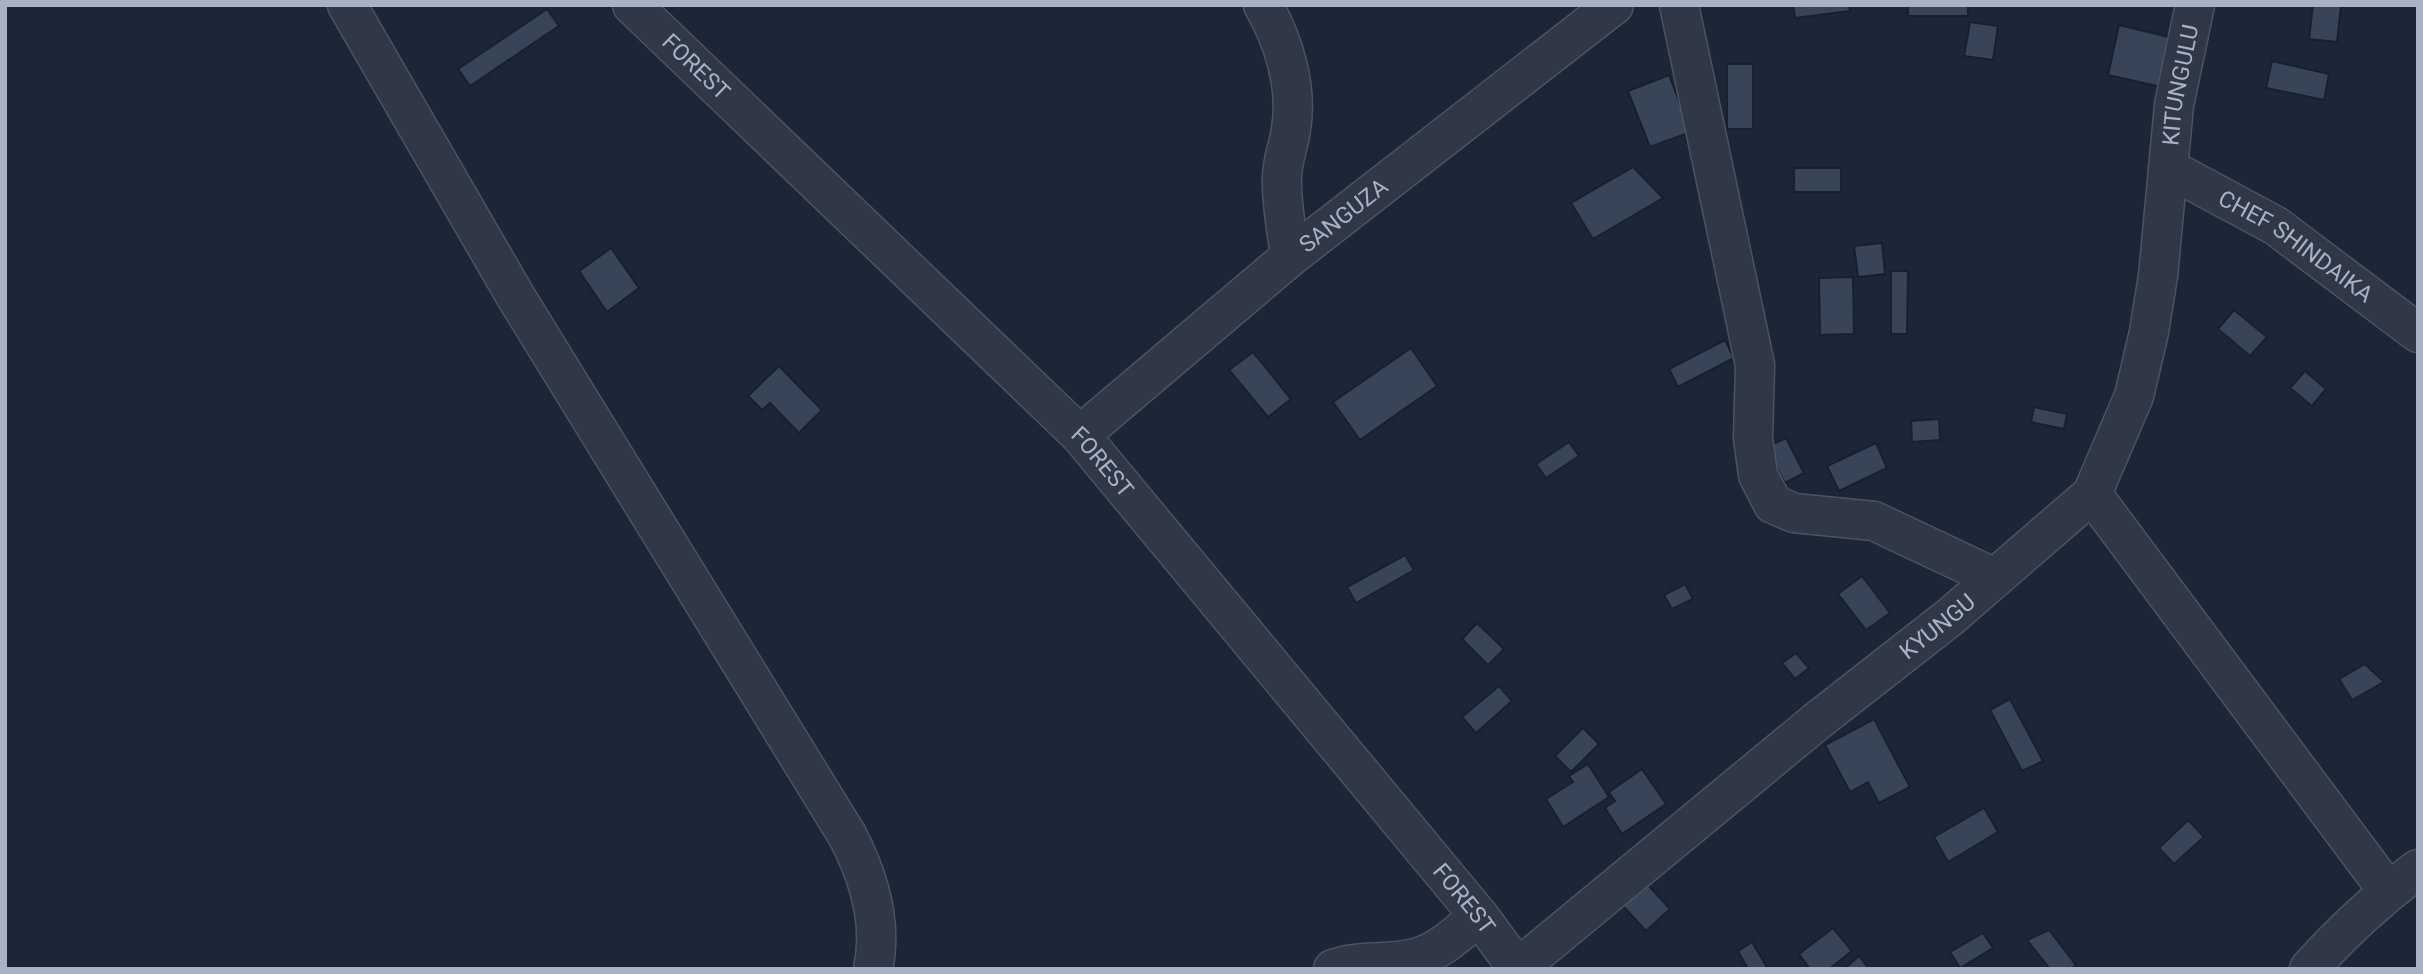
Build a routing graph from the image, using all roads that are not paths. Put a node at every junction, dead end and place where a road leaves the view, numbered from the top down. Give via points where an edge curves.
1 (347, 5) edge
2 (632, 5) edge
3 (1263, 5) edge
4 (1614, 5) edge
5 (1679, 5) edge
6 (2195, 5) edge
7 (2168, 168) junction
8 (1290, 257) junction
9 (2416, 328) edge
10 (1080, 435) junction
11 (2092, 494) junction
12 (1995, 578) junction
13 (2403, 880) edge
14 (1479, 916) junction
15 (873, 969) edge
16 (1333, 969) edge
17 (1518, 969) edge
18 (2309, 969) edge

1 - 15 street via 523,309 847,835 869,886
2 - 10 street, FOREST
3 - 8 street via 1277,29 1292,93 1292,126 1282,173
4 - 8 street, SANGUZA
5 - 12 street via 1755,365 1753,438 1758,475 1773,505 1794,513 1874,521
6 - 7 street, KITUNGULU via 2174,106
7 - 9 street, CHEF SHINDAIKA via 2276,226
7 - 11 street, KYUNGU via 2158,276 2134,397
8 - 10 street, SANGUZA
10 - 14 street, FOREST
11 - 12 street, KYUNGU
11 - 13 street
12 - 17 street, KYUNGU
13 - 18 street
14 - 16 street via 1443,946 1415,958
14 - 17 street, FOREST

